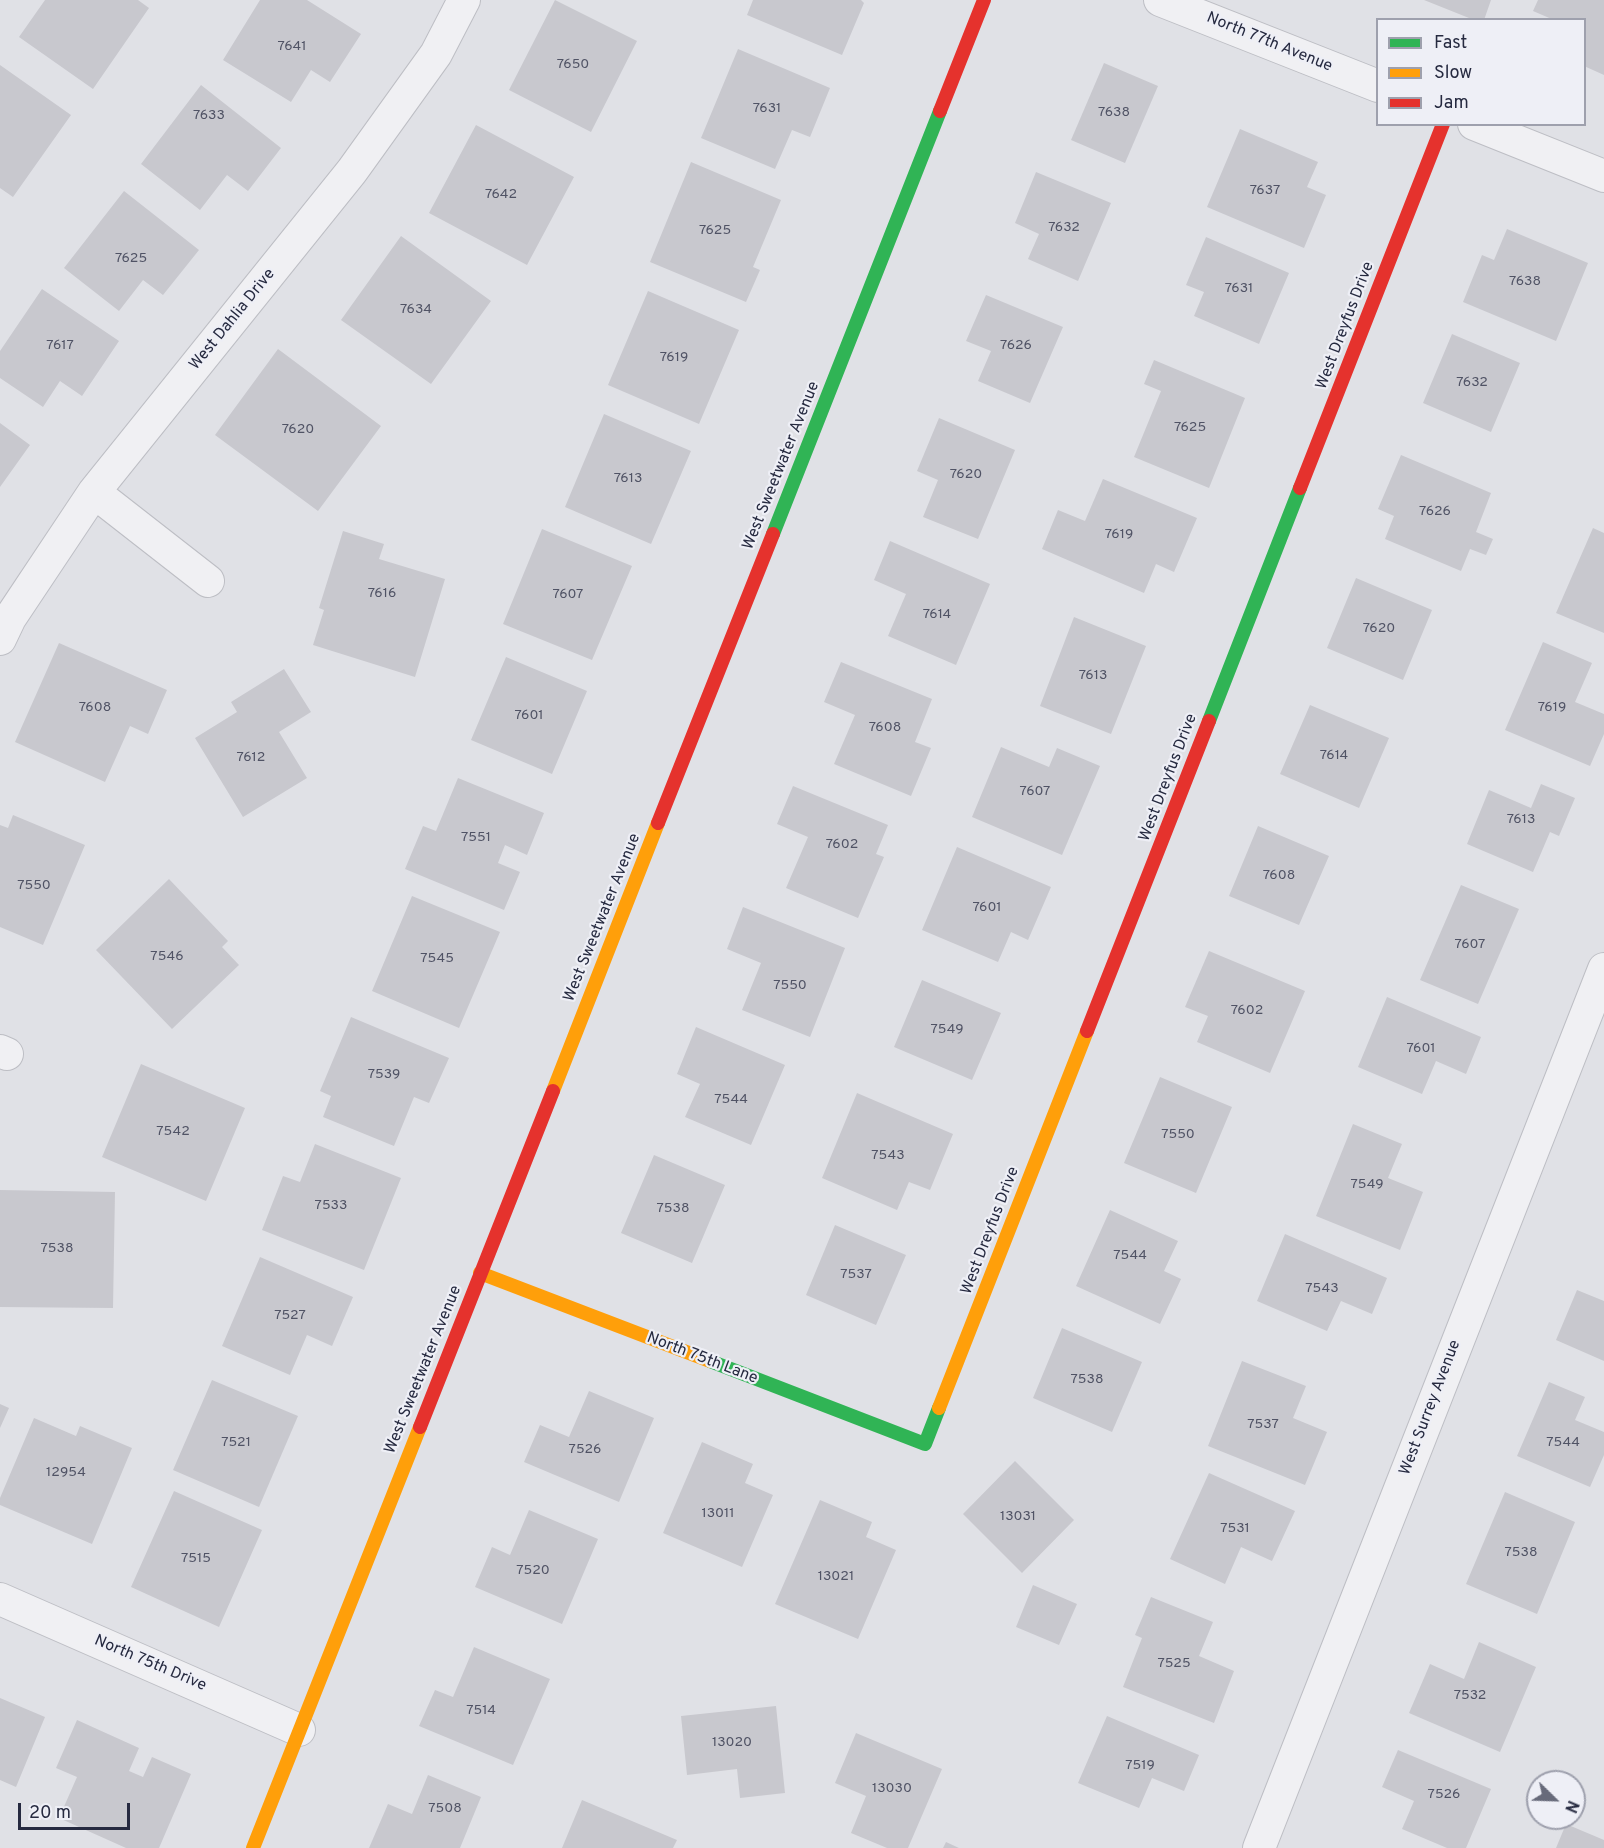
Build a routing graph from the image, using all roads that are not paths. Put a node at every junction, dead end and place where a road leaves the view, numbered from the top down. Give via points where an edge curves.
1 (464, 0) edge
2 (984, 0) edge
3 (1160, 0) edge
4 (1376, 86) edge
5 (1442, 126) edge
6 (1479, 126) edge
7 (1604, 176) edge
8 (94, 492) junction
9 (208, 581) dead end
10 (0, 639) edge
11 (1604, 969) edge
12 (480, 1274) junction
13 (925, 1444) joint
14 (0, 1599) edge
15 (299, 1730) junction
16 (253, 1848) edge
17 (1259, 1848) edge

1 - 8 street, West Dahlia Drive via 436,54 352,171
2 - 12 street, West Sweetwater Avenue
3 - 4 street, North 77th Avenue
5 - 13 street, West Dreyfus Drive
6 - 7 street
8 - 9 street
8 - 10 street, West Dahlia Drive
11 - 17 street, West Surrey Avenue
12 - 13 street, North 75th Lane
12 - 15 street, West Sweetwater Avenue
14 - 15 street, North 75th Drive
15 - 16 street, West Sweetwater Avenue

